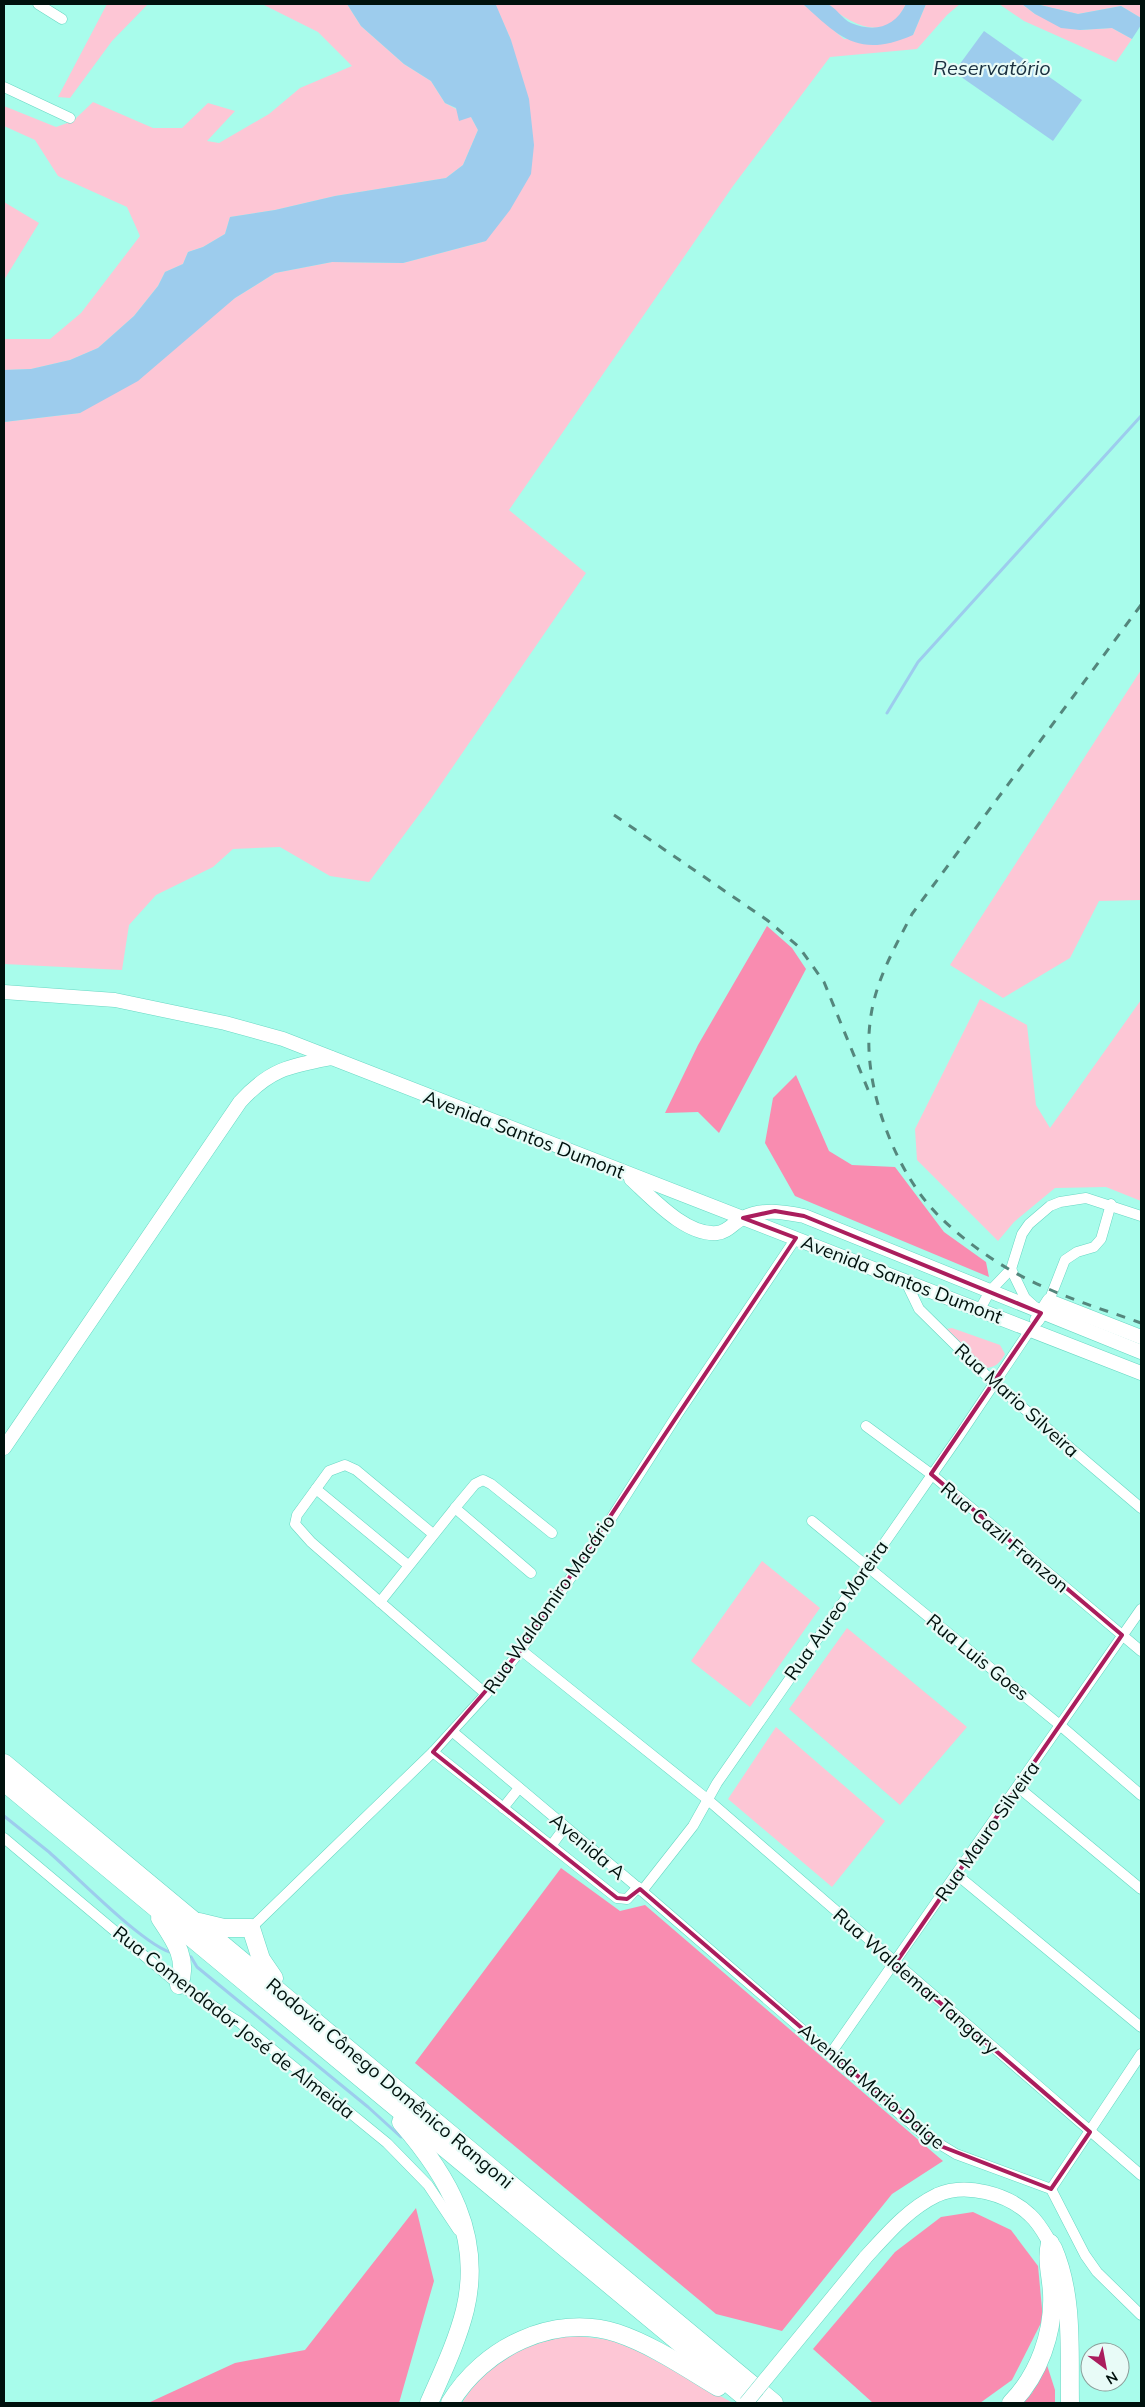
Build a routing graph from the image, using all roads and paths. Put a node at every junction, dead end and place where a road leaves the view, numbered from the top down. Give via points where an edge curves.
1 (38, 4) edge
2 (62, 19) dead end
3 (4, 87) edge
4 (70, 118) dead end
5 (4, 992) edge
6 (332, 1058) junction
7 (625, 1173) junction
8 (1110, 1204) junction
9 (1141, 1216) edge
10 (743, 1218) junction
11 (796, 1238) junction
12 (1011, 1269) junction
13 (905, 1280) junction
14 (990, 1291) junction
15 (1049, 1301) junction
16 (980, 1309) junction
17 (1041, 1313) junction
18 (1030, 1330) junction
19 (1141, 1337) edge
20 (1141, 1352) edge
21 (1141, 1373) edge
22 (994, 1383) junction
23 (866, 1426) dead end
24 (4, 1448) edge
25 (931, 1474) junction
26 (316, 1489) junction
27 (455, 1508) junction
28 (1141, 1508) edge
29 (812, 1521) dead end
30 (552, 1533) dead end
31 (433, 1534) junction
32 (408, 1565) junction
33 (867, 1566) junction
34 (531, 1573) dead end
35 (380, 1602) junction
36 (1141, 1609) edge
37 (1122, 1635) junction
38 (521, 1650) junction
39 (1141, 1652) edge
40 (486, 1694) junction
41 (1061, 1726) junction
42 (452, 1732) junction
43 (433, 1752) junction
44 (4, 1763) edge
45 (4, 1782) edge
46 (1018, 1787) junction
47 (519, 1788) junction
48 (1141, 1796) edge
49 (708, 1799) junction
50 (503, 1808) junction
51 (565, 1827) junction
52 (4, 1838) edge
53 (551, 1846) junction
54 (956, 1874) junction
55 (640, 1889) junction
56 (1141, 1889) edge
57 (150, 1903) junction
58 (194, 1920) junction
59 (251, 1928) junction
60 (895, 1964) junction
61 (179, 1985) junction
62 (289, 1999) junction
63 (1141, 2028) edge
64 (832, 2053) junction
65 (1141, 2054) edge
66 (372, 2086) junction
67 (1090, 2132) junction
68 (1141, 2175) edge
69 (1051, 2189) junction
70 (467, 2243) junction
71 (1050, 2243) junction
72 (1141, 2315) edge
73 (764, 2401) edge
74 (430, 2403) edge
75 (450, 2403) edge
76 (746, 2403) edge
77 (790, 2403) edge
78 (1011, 2403) edge
79 (1070, 2403) edge

1 - 2 street
3 - 4 street
5 - 6 main road, Avenida Santos Dumont via 115,1000 225,1023 283,1039
6 - 7 main road, Avenida Santos Dumont
6 - 24 main road via 284,1068 258,1083 240,1102
7 - 10 main road, Avenida Santos Dumont
7 - 10 main road via 670,1214 704,1232 725,1231
8 - 9 street
8 - 12 street via 1086,1198 1050,1206 1037,1215 1022,1234
8 - 15 street via 1101,1239 1094,1247 1065,1260
10 - 11 main road, Avenida Santos Dumont
10 - 14 main road via 774,1211 804,1216
11 - 13 main road, Avenida Santos Dumont
11 - 38 street, Rua Waldomiro Macário
12 - 14 street
12 - 17 street via 1025,1298
13 - 16 main road, Avenida Santos Dumont
13 - 22 street, Rua Mario Silveira via 919,1309
14 - 16 street
14 - 17 main road
15 - 17 main road
15 - 19 main road
16 - 18 main road, Avenida Santos Dumont
17 - 18 main road
17 - 20 main road
18 - 21 main road, Avenida Santos Dumont
18 - 22 street, Rua Aureo Moreira
22 - 25 street, Rua Aureo Moreira
22 - 28 street, Rua Mario Silveira
23 - 25 street, Rua Cazil Franzon
25 - 33 street, Rua Aureo Moreira
25 - 37 street, Rua Cazil Franzon
26 - 31 street via 329,1471 345,1465 356,1470
26 - 32 street
26 - 35 street via 297,1515 295,1524
27 - 30 street via 483,1480
27 - 31 street
27 - 34 street
29 - 33 street, Rua Luis Goes
31 - 32 street
32 - 35 street
33 - 41 street, Rua Luis Goes
33 - 49 street, Rua Aureo Moreira
35 - 40 street
36 - 37 street, Rua Mauro Silveira
37 - 39 street, Rua Cazil Franzon
37 - 41 street, Rua Mauro Silveira
38 - 40 street, Rua Waldomiro Macário
38 - 49 street, Rua Waldemar Tangary
40 - 42 street, Rua Waldomiro Macário
41 - 46 street, Rua Mauro Silveira
41 - 48 street, Rua Luis Goes
42 - 43 street, Rua Waldomiro Macário
42 - 47 street, Avenida A
43 - 50 street, Avenida A
43 - 59 street, Rua Waldomiro Macário
44 - 58 highway, Rodovia Cônego Domênico Rangoni
45 - 57 highway, Rodovia Cônego Domênico Rangoni
46 - 54 street, Rua Mauro Silveira
46 - 56 street
47 - 50 street
47 - 51 street, Avenida A
49 - 55 street, Rua Aureo Moreira via 693,1826
49 - 60 street, Rua Waldemar Tangary
50 - 53 street, Avenida A
51 - 53 street
51 - 55 street, Avenida A
52 - 61 street, Rua Comendador José de Almeida
53 - 55 street, Avenida A via 617,1898 628,1899
54 - 60 street, Rua Mauro Silveira
54 - 63 street
55 - 64 street, Avenida Mario Daige
57 - 61 highway via 179,1949 184,1970
57 - 66 highway, Rodovia Cônego Domênico Rangoni
58 - 59 highway via 224,1928
58 - 62 highway, Rodovia Cônego Domênico Rangoni
59 - 62 highway via 261,1959
60 - 64 street, Rua Mauro Silveira
60 - 67 street, Rua Waldemar Tangary
61 - 70 street, Rua Comendador José de Almeida via 239,2022 387,2143 428,2185
62 - 73 highway, Rodovia Cônego Domênico Rangoni
64 - 69 street, Avenida Mario Daige via 938,2145
65 - 67 street
66 - 70 highway via 440,2171 453,2196
66 - 73 highway, Rodovia Cônego Domênico Rangoni
67 - 68 street, Rua Waldemar Tangary
67 - 69 street
69 - 72 street via 1097,2272
70 - 74 highway via 469,2274 465,2309
71 - 76 main road, bridge via 1030,2215 1014,2203 988,2192 958,2190 938,2195 901,2220
71 - 78 highway via 1047,2256 1053,2305 1049,2332 1029,2381
71 - 79 highway via 1061,2268 1067,2299
73 - 77 highway via 780,2398
75 - 76 highway via 477,2370 502,2349 547,2331 571,2328 617,2333 647,2346

